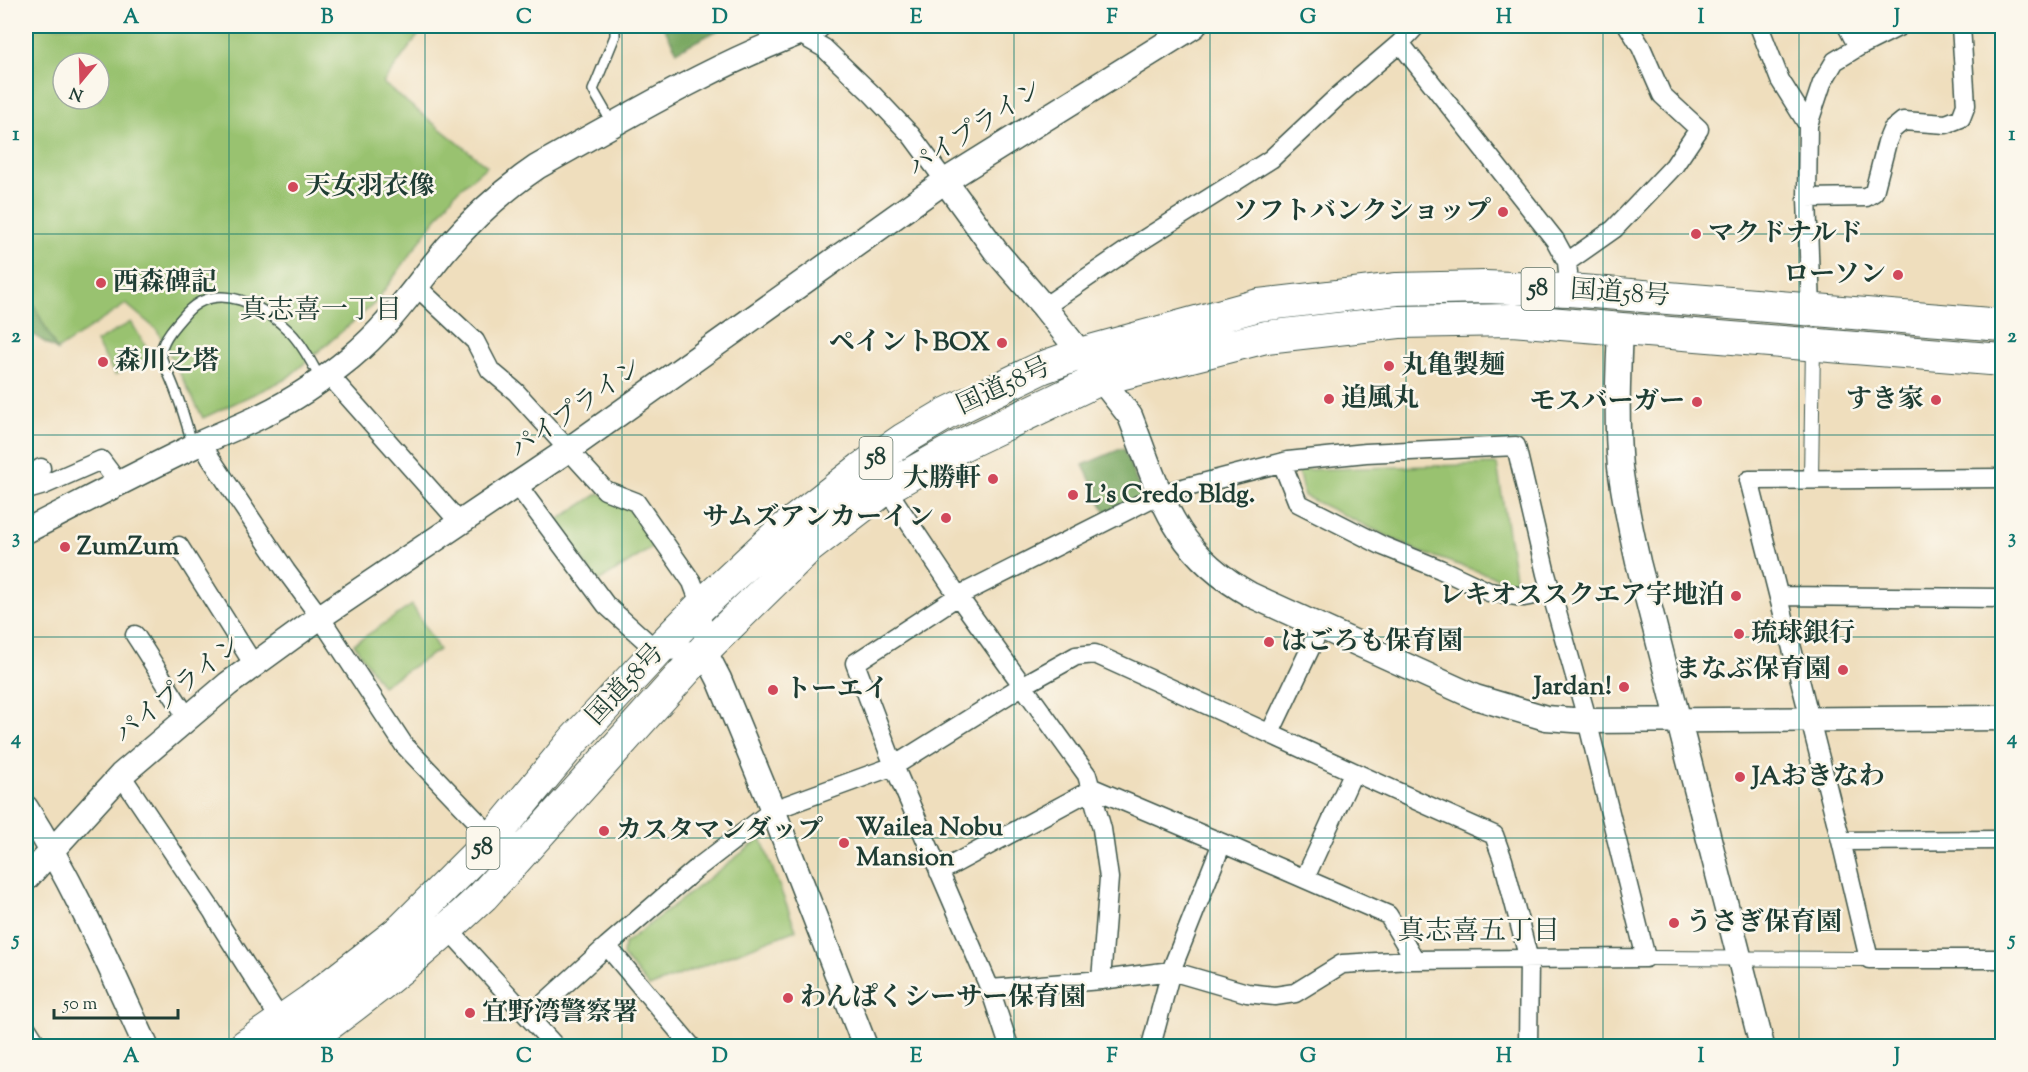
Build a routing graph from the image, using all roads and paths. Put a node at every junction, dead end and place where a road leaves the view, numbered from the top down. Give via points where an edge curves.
1 (612, 26) edge
2 (1194, 26) edge
3 (1416, 26) edge
4 (1628, 26) edge
5 (1759, 26) edge
6 (1847, 26) edge
7 (1900, 26) edge
8 (1961, 26) edge
9 (801, 28) edge
10 (1400, 43) junction
11 (1858, 47) junction
12 (613, 124) junction
13 (1808, 126) junction
14 (945, 181) junction
15 (1807, 198) junction
16 (1568, 276) junction
17 (417, 287) junction
18 (1044, 307) junction
19 (1811, 309) junction
20 (2002, 325) edge
21 (1620, 328) junction
22 (1813, 344) junction
23 (1080, 354) junction
24 (2002, 360) edge
25 (325, 377) junction
26 (1100, 379) junction
27 (198, 445) junction
28 (568, 450) junction
29 (1282, 463) junction
30 (2002, 477) edge
31 (1811, 479) junction
32 (119, 484) junction
33 (518, 486) junction
34 (26, 488) edge
35 (886, 488) junction
36 (1160, 494) junction
37 (460, 523) junction
38 (26, 531) edge
39 (179, 546) dead end
40 (1551, 592) junction
41 (958, 596) junction
42 (1779, 596) junction
43 (2002, 598) edge
44 (701, 606) junction
45 (320, 617) junction
46 (1320, 628) junction
47 (135, 634) dead end
48 (704, 650) junction
49 (657, 651) junction
50 (255, 664) junction
51 (1022, 686) junction
52 (188, 718) junction
53 (2002, 718) edge
54 (1679, 720) junction
55 (1810, 720) junction
56 (1587, 721) junction
57 (1270, 732) junction
58 (894, 766) junction
59 (1353, 772) junction
60 (121, 774) junction
61 (1090, 788) junction
62 (773, 810) junction
63 (27, 814) edge
64 (493, 838) junction
65 (2002, 840) edge
66 (1841, 841) junction
67 (1222, 843) junction
68 (52, 850) junction
69 (939, 872) junction
70 (1305, 878) junction
71 (26, 879) edge
72 (448, 929) junction
73 (607, 946) junction
74 (1646, 958) junction
75 (1738, 959) junction
76 (1869, 959) junction
77 (2002, 959) edge
78 (1415, 960) junction
79 (1529, 960) junction
80 (1171, 971) junction
81 (1101, 980) junction
82 (990, 989) junction
83 (530, 1017) junction
84 (26, 1027) edge
85 (289, 1034) edge
86 (38, 1047) edge
87 (146, 1047) edge
88 (244, 1047) edge
89 (555, 1047) edge
90 (691, 1047) edge
91 (865, 1047) edge
92 (1010, 1047) edge
93 (1151, 1047) edge
94 (1528, 1047) edge
95 (1762, 1047) edge

1 - 12 lane via 615,36 593,90
2 - 14 street, パイプライン
3 - 10 street
4 - 16 street via 1662,95 1699,129 1674,166
5 - 13 street via 1780,80
6 - 11 street
7 - 11 street
8 - 15 street via 1966,105 1960,118 1946,124 1903,121 1892,130 1875,192 1866,197
9 - 12 street
9 - 14 street via 911,135
10 - 16 street via 1555,240
10 - 18 street via 1271,159
11 - 13 street via 1835,61 1822,82
12 - 17 street via 513,183 446,249
13 - 15 street
14 - 18 street via 995,250
14 - 28 street, パイプライン
15 - 19 street
16 - 19 highway, 国道58号 / 58
16 - 23 highway, 国道58号 / 58 via 1485,287 1397,290 1259,305
17 - 25 street via 395,316
17 - 28 street via 476,341 490,370 516,392
18 - 23 street
19 - 20 highway, 国道58号 / 58
21 - 22 highway, 国道58号 / 58
21 - 26 highway, 国道58号 / 58 via 1512,320 1400,322 1266,337
21 - 54 street via 1620,467 1638,562
22 - 24 highway, 国道58号 / 58
22 - 31 street
23 - 26 street
23 - 44 highway, 国道58号 / 58 via 1041,368 904,439 779,533
25 - 27 street via 263,415
25 - 27 lane via 291,333 256,306 232,297 212,296 193,305 169,333 161,351
25 - 37 street
26 - 35 highway, 国道58号 / 58 via 960,446
26 - 36 street via 1130,416
27 - 32 street
27 - 45 street
28 - 33 street, パイプライン
28 - 44 street via 605,490 636,502 692,582
29 - 36 street
29 - 40 street via 1298,503 1383,546 1489,592 1524,597
29 - 40 street via 1366,453 1516,446
30 - 31 street
31 - 42 street via 1749,480
32 - 34 street via 101,460 44,485
32 - 38 street
33 - 37 street, パイプライン
33 - 49 street via 606,605
35 - 41 street
35 - 48 highway, 国道58号 / 58 via 808,548
36 - 41 street
36 - 46 street via 1174,524 1206,565 1228,582
37 - 45 street, パイプライン
39 - 50 street
40 - 56 street
41 - 51 street
41 - 58 street via 855,663
42 - 43 street
42 - 55 street
44 - 48 street
44 - 49 highway, 国道58号 / 58
45 - 50 street, パイプライン
45 - 64 street via 404,745
46 - 56 street via 1475,697 1546,718
46 - 57 street
47 - 52 street
48 - 49 street
48 - 62 street
48 - 72 highway, 国道58号 / 58 via 516,860
49 - 64 highway, 国道58号 / 58 via 574,740
50 - 52 street, パイプライン
51 - 57 street via 1076,656 1095,654
51 - 58 street
51 - 61 street via 1087,775
52 - 60 street, パイプライン
53 - 55 street
54 - 55 street
54 - 56 street
54 - 75 street
55 - 66 street
56 - 74 street
57 - 59 street
58 - 62 street
58 - 69 street
59 - 70 street
59 - 79 street via 1494,835
60 - 68 street, パイプライン
60 - 85 street
61 - 67 street
61 - 69 street
61 - 81 street via 1102,829 1109,878
62 - 73 street via 696,869
62 - 91 street
63 - 68 street
64 - 85 highway, 国道58号 / 58
65 - 66 street
66 - 76 street
67 - 70 street
67 - 80 street
68 - 71 street, パイプライン
68 - 87 street
69 - 82 street
70 - 78 street via 1388,915
72 - 83 street
72 - 85 highway, 国道58号 / 58 via 383,983
73 - 83 street
73 - 90 street
74 - 75 street
74 - 79 street
75 - 76 street
75 - 95 street
76 - 77 street
78 - 79 street
78 - 80 street via 1342,964 1295,993 1275,996 1247,993
79 - 94 street
80 - 81 street
80 - 93 street
81 - 82 street
82 - 92 street
83 - 89 street
84 - 86 street
85 - 88 highway, 国道58号 / 58

